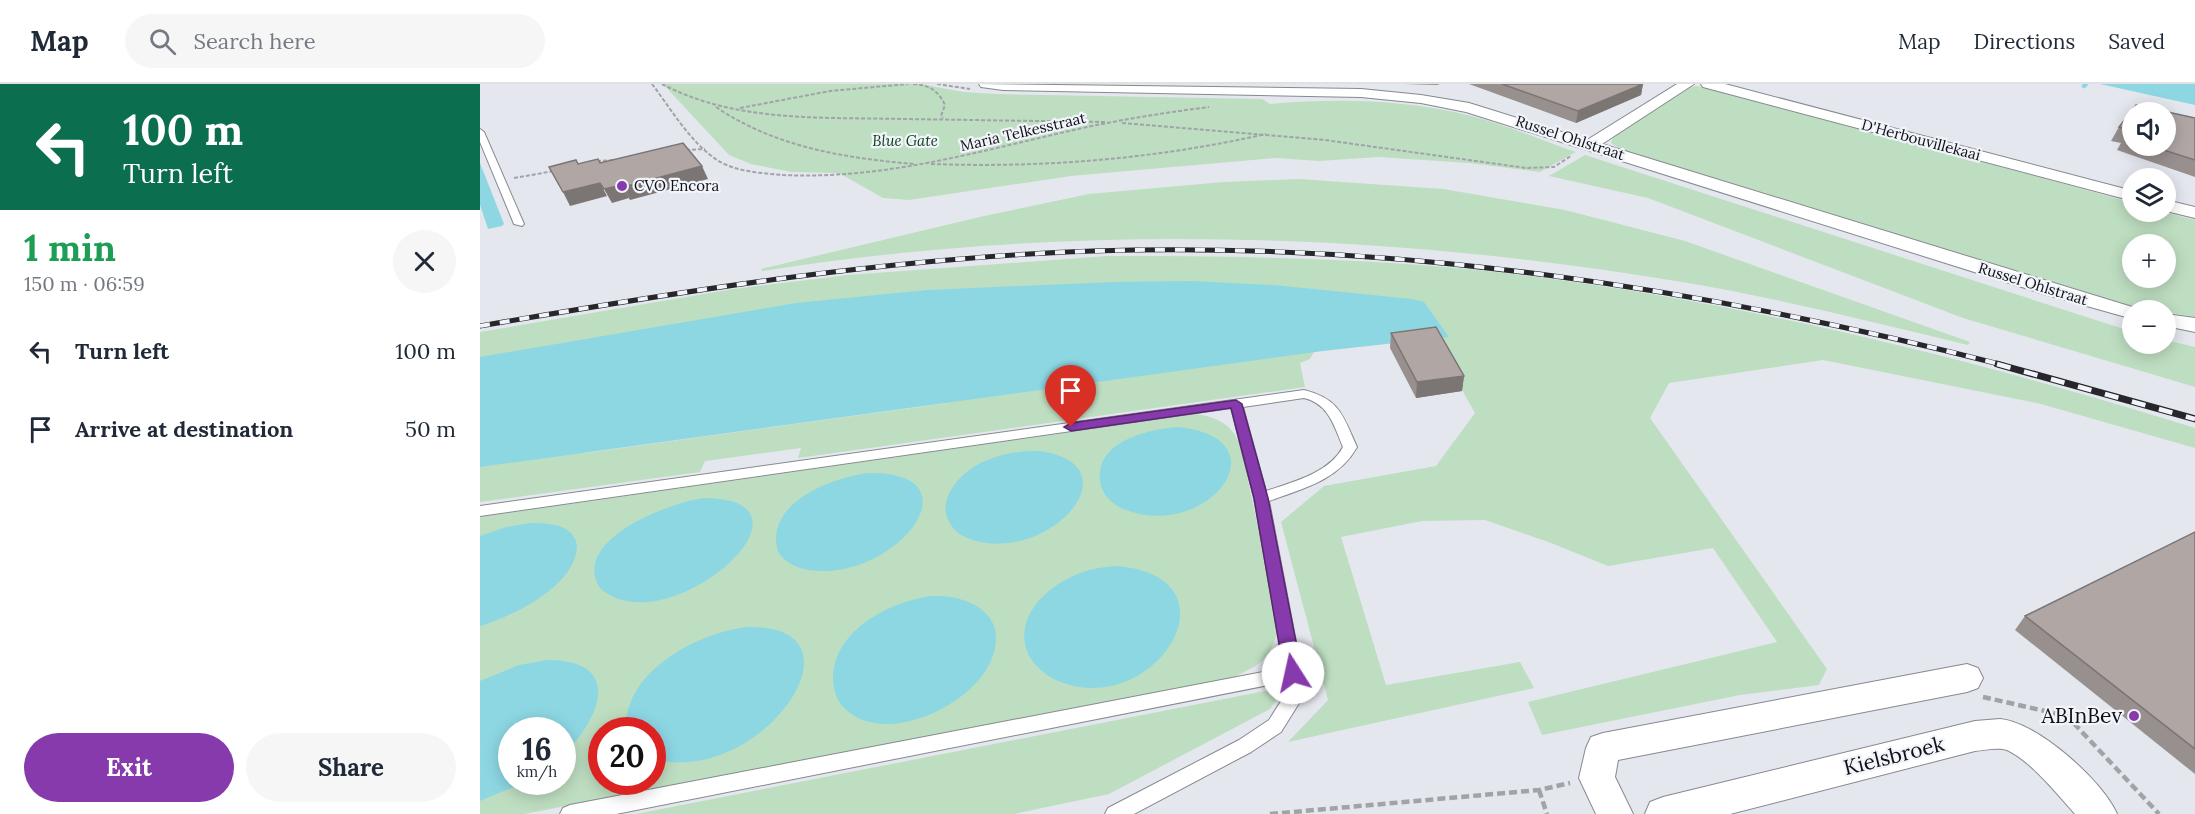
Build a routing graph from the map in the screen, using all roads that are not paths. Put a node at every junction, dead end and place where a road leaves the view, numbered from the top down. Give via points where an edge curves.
1 (986, 84) edge
2 (1688, 84) edge
3 (1708, 84) edge
4 (480, 132) edge
5 (1590, 145) junction
6 (2122, 193) edge
7 (2176, 208) edge
8 (2195, 213) edge
9 (519, 224) dead end
10 (2122, 310) edge
11 (2176, 322) edge
12 (2195, 325) edge
13 (1236, 404) junction
14 (1261, 498) junction
15 (480, 511) edge
16 (1293, 673) junction
17 (1971, 688) road end
18 (570, 814) edge
19 (1115, 814) edge
20 (1615, 814) edge
21 (1663, 814) edge
22 (2099, 814) edge

1 - 5 street, Russel Ohlstraat via 1391,96 1469,108
2 - 5 street
3 - 6 street, D'Herbouvillekaai
4 - 9 lane
5 - 10 street, Russel Ohlstraat
7 - 8 street
11 - 12 street
13 - 14 lane
13 - 14 lane via 1304,394 1318,396 1330,403 1350,447 1346,457 1330,470
13 - 15 lane
14 - 16 lane
16 - 18 lane
16 - 19 lane via 1292,700 1275,726 1245,746
17 - 20 street via 1603,748 1597,778
21 - 22 street, Kielsbroek via 1992,734 2010,735 2021,741 2070,781

